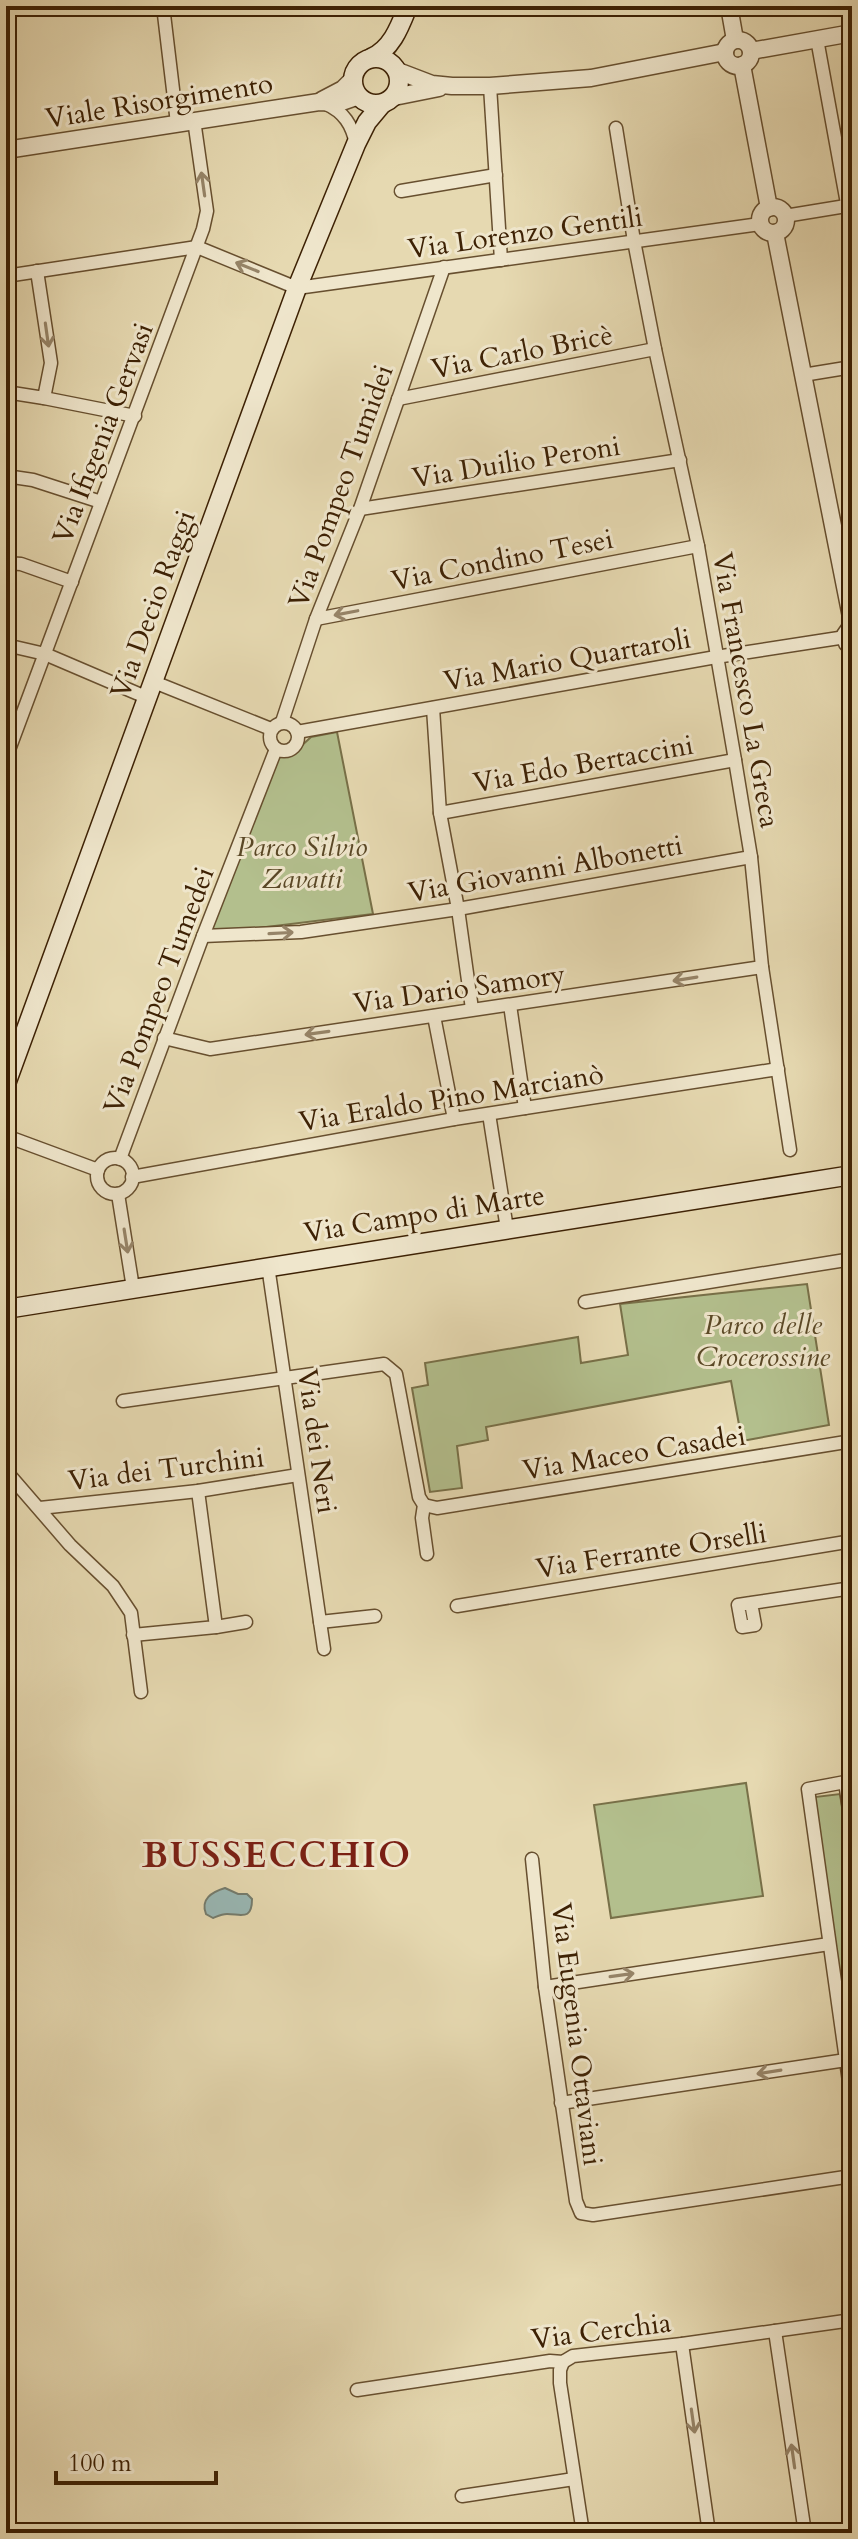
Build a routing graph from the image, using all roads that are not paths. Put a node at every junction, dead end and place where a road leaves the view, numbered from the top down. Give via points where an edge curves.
1 (163, 6) edge
2 (408, 6) edge
3 (729, 6) edge
4 (398, 31) junction
5 (852, 33) edge
6 (817, 39) junction
7 (730, 46) junction
8 (371, 58) junction
9 (747, 58) junction
10 (398, 71) junction
11 (452, 86) junction
12 (490, 86) junction
13 (370, 95) junction
14 (319, 102) junction
15 (194, 120) junction
16 (177, 123) junction
17 (616, 128) dead end
18 (356, 144) junction
19 (6, 150) edge
20 (496, 175) junction
21 (401, 191) dead end
22 (850, 206) edge
23 (769, 208) junction
24 (785, 216) junction
25 (760, 224) junction
26 (852, 231) edge
27 (775, 233) junction
28 (634, 241) junction
29 (197, 247) junction
30 (501, 260) junction
31 (444, 267) junction
32 (37, 271) junction
33 (6, 276) edge
34 (297, 288) junction
35 (655, 349) junction
36 (852, 367) edge
37 (803, 375) junction
38 (6, 392) edge
39 (44, 398) junction
40 (398, 399) junction
41 (135, 416) junction
42 (680, 460) junction
43 (6, 476) edge
44 (101, 502) junction
45 (360, 509) junction
46 (698, 546) junction
47 (6, 563) edge
48 (72, 582) junction
49 (316, 619) junction
50 (850, 634) edge
51 (6, 645) edge
52 (45, 654) junction
53 (716, 657) junction
54 (151, 690) junction
55 (433, 708) junction
56 (277, 726) junction
57 (297, 732) junction
58 (276, 749) junction
59 (6, 758) edge
60 (735, 760) junction
61 (440, 813) junction
62 (751, 857) junction
63 (458, 909) junction
64 (203, 936) junction
65 (762, 967) junction
66 (510, 1005) junction
67 (472, 1009) junction
68 (434, 1016) junction
69 (164, 1038) junction
70 (778, 1069) junction
71 (6, 1084) edge
72 (525, 1108) junction
73 (489, 1114) junction
74 (454, 1119) junction
75 (6, 1136) edge
76 (790, 1150) dead end
77 (120, 1159) junction
78 (98, 1170) junction
79 (852, 1175) edge
80 (132, 1177) junction
81 (118, 1194) junction
82 (507, 1229) junction
83 (852, 1259) edge
84 (268, 1266) junction
85 (133, 1288) junction
86 (585, 1302) dead end
87 (6, 1309) edge
88 (284, 1378) junction
89 (123, 1401) dead end
90 (852, 1441) edge
91 (6, 1471) edge
92 (298, 1475) junction
93 (198, 1491) junction
94 (424, 1505) junction
95 (40, 1508) junction
96 (852, 1541) edge
97 (427, 1554) dead end
98 (852, 1588) edge
99 (751, 1603) dead end
100 (457, 1606) dead end
101 (375, 1616) dead end
102 (246, 1622) dead end
103 (320, 1622) junction
104 (216, 1627) junction
105 (133, 1635) junction
106 (324, 1649) dead end
107 (141, 1692) dead end
108 (852, 1829) edge
109 (532, 1859) dead end
110 (829, 1944) junction
111 (545, 1987) junction
112 (847, 2052) edge
113 (561, 2103) junction
114 (852, 2103) edge
115 (852, 2176) edge
116 (852, 2320) edge
117 (775, 2331) junction
118 (682, 2344) junction
119 (563, 2362) junction
120 (357, 2390) dead end
121 (574, 2479) junction
122 (462, 2496) dead end
123 (583, 2533) edge
124 (709, 2533) edge
125 (805, 2533) edge

1 - 16 street
2 - 4 main road, Via Decio Raggi
3 - 7 street
4 - 8 main road, Via Decio Raggi via 380,55
4 - 10 main road, Via Decio Raggi
5 - 6 street
6 - 9 street
6 - 22 street
7 - 9 street via 748,43
7 - 9 street via 730,63
7 - 12 street via 591,78
8 - 10 main road via 384,59
8 - 13 main road, Via Decio Raggi via 359,66
9 - 23 street
10 - 11 street
10 - 13 main road, Via Decio Raggi via 400,83
11 - 12 street
11 - 13 street
12 - 20 street
13 - 14 street, Viale Risorgimento via 343,89
13 - 18 main road, Via Decio Raggi
14 - 15 street, Viale Risorgimento
14 - 18 street via 345,118
15 - 16 street, Viale Risorgimento
29 -> 15 street, Via Ifigenia Gervasi via 207,211
16 - 19 street, Viale Risorgimento
17 - 28 street, Via Francesco La Greca
18 - 34 main road, Via Decio Raggi
20 - 21 street
20 - 30 street
22 - 24 street
22 - 26 street
23 - 24 street
23 - 25 street via 762,212
24 - 27 street via 784,228
25 - 27 street via 767,233
25 - 28 street, Via Lorenzo Gentili
27 - 37 street
28 - 30 street, Via Lorenzo Gentili
28 - 35 street, Via Francesco La Greca
29 - 32 street
34 -> 29 street
29 - 41 street, Via Ifigenia Gervasi
30 - 31 street, Via Lorenzo Gentili
31 - 34 street, Via Lorenzo Gentili
31 - 40 street, Via Pompeo Tumidei
32 - 33 street
32 -> 39 street via 51,363
34 - 54 main road, Via Decio Raggi
35 - 40 street, Via Carlo Bricè
35 - 42 street, Via Francesco La Greca
36 - 37 street
37 - 50 street
38 - 39 street
39 - 41 street
40 - 45 street, Via Pompeo Tumidei
41 - 44 street, Via Ifigenia Gervasi
42 - 45 street, Via Duilio Peroni
42 - 46 street, Via Francesco La Greca
43 - 44 street
44 - 48 street, Via Ifigenia Gervasi
45 - 49 street, Via Pompeo Tumidei
46 -> 49 street, Via Condino Tesei
46 - 53 street, Via Francesco La Greca
47 - 48 street
48 - 52 street, Via Ifigenia Gervasi
49 - 56 street, Via Pompeo Tumidei
50 - 53 street, Via Mario Quartaroli
51 - 52 street
52 - 54 street
52 - 59 street, Via Ifigenia Gervasi
53 - 55 street, Via Mario Quartaroli
53 - 60 street, Via Francesco La Greca
54 - 56 street
54 - 71 main road, Via Decio Raggi
55 - 57 street, Via Mario Quartaroli
55 - 61 street
56 - 57 street via 291,725
56 - 58 street via 270,742
57 - 58 street via 294,746
58 - 64 street, Via Pompeo Tumedei
60 - 61 street, Via Edo Bertaccini
60 - 62 street, Via Francesco La Greca
61 - 63 street
62 - 63 street, Via Giovanni Albonetti
62 - 65 street, Via Francesco La Greca
64 -> 63 street, Via Giovanni Albonetti via 301,932
63 - 67 street
64 - 69 street, Via Pompeo Tumedei
65 -> 66 street, Via Dario Samory
65 - 70 street, Via Francesco La Greca
66 - 67 street, Via Dario Samory
66 - 72 street
67 - 68 street, Via Dario Samory
68 -> 69 street, Via Dario Samory via 210,1049
68 - 74 street
69 - 77 street, Via Pompeo Tumedei
70 - 72 street, Via Eraldo Pino Marcianò
70 - 76 street, Via Francesco La Greca
72 - 73 street, Via Eraldo Pino Marcianò
73 - 74 street, Via Eraldo Pino Marcianò
73 - 82 street
74 - 80 street, Via Eraldo Pino Marcianò
75 - 78 street
77 - 78 street via 110,1159
77 - 80 street
78 - 81 street via 103,1190
79 - 82 main road, Via Campo di Marte
80 - 81 street
81 -> 85 street
82 - 84 main road, Via Campo di Marte
83 - 86 street
84 - 85 main road, Via Campo di Marte
84 - 88 street, Via dei Neri
85 - 87 main road, Via Campo di Marte
88 - 89 street
88 - 92 street, Via dei Neri
88 - 94 street via 384,1364 396,1374
90 - 94 street, Via Maceo Casadei via 437,1508
91 - 95 street
92 - 93 street, Via dei Turchini
92 - 103 street, Via dei Neri
93 - 95 street, Via dei Turchini
93 - 104 street
94 - 97 street
95 - 105 street via 113,1586 131,1613
96 - 100 street, Via Ferrante Orselli
98 - 99 street
101 - 103 street
102 - 104 street
103 - 106 street, Via dei Neri
104 - 105 street
105 - 107 street
108 - 110 street via 845,1782 808,1789
109 - 111 street, Via Eugenia Ottaviani
111 -> 110 street
110 - 112 street
111 - 113 street, Via Eugenia Ottaviani
112 -> 113 street
112 - 114 street
113 - 115 street, Via Eugenia Ottaviani via 581,2213
116 - 117 street, Via Cerchia
117 - 118 street, Via Cerchia
125 -> 117 street
118 - 119 street, Via Cerchia via 573,2356
118 -> 124 street
119 - 120 street, Via Cerchia
119 - 121 street via 560,2383
121 - 122 street
121 - 123 street

